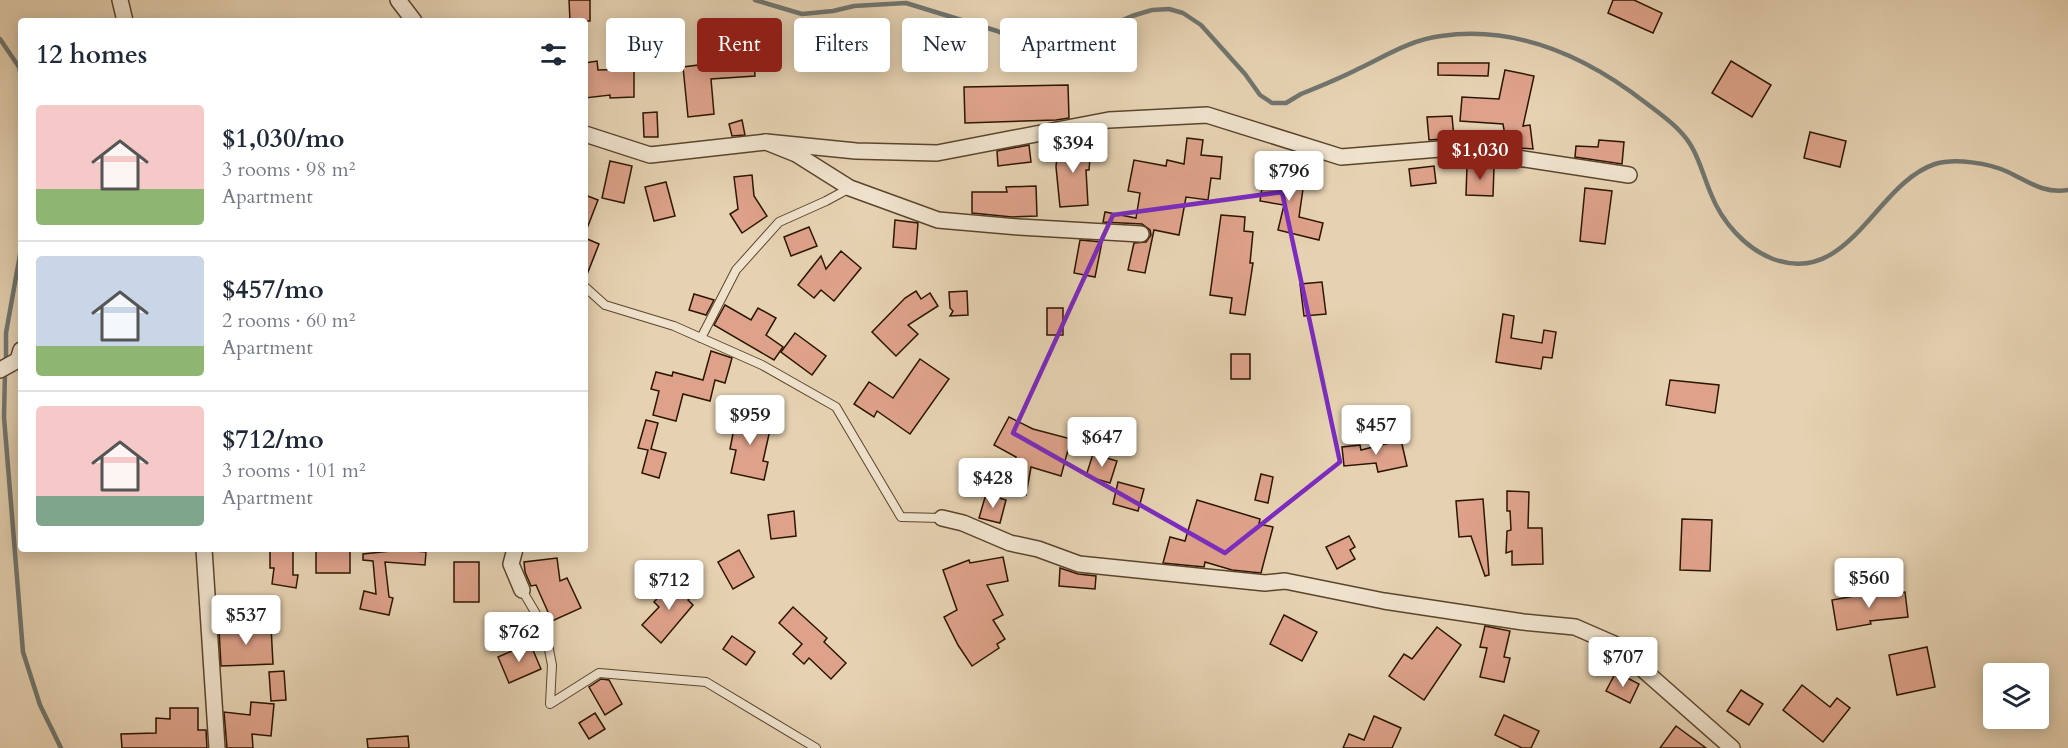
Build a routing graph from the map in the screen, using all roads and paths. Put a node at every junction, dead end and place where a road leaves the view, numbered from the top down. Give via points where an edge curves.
1 (120, 0) edge
2 (398, 0) edge
3 (124, 18) edge
4 (412, 18) edge
5 (588, 135) edge
6 (766, 142) junction
7 (1629, 175) dead end
8 (850, 188) junction
9 (1141, 234) dead end
10 (588, 290) edge
11 (701, 338) junction
12 (18, 356) edge
13 (0, 370) edge
14 (942, 518) joint
15 (204, 552) edge
16 (514, 552) edge
17 (522, 590) joint
18 (217, 748) edge
19 (816, 748) edge
20 (1732, 748) edge

1 - 3 street
2 - 4 street
5 - 6 street via 650,155
6 - 7 street via 856,151 937,153 1109,120 1207,115 1341,158 1452,148
6 - 8 street via 796,154
8 - 9 street via 938,220
8 - 11 lane via 779,222 736,270
10 - 11 lane via 606,305
11 - 14 lane via 762,364 836,407 901,516
12 - 13 street
14 - 20 street via 1079,564 1265,583 1285,581 1384,601 1575,627 1614,644
15 - 18 street
16 - 17 street via 511,564
17 - 19 lane via 545,629 552,665 550,704 599,673 706,682

